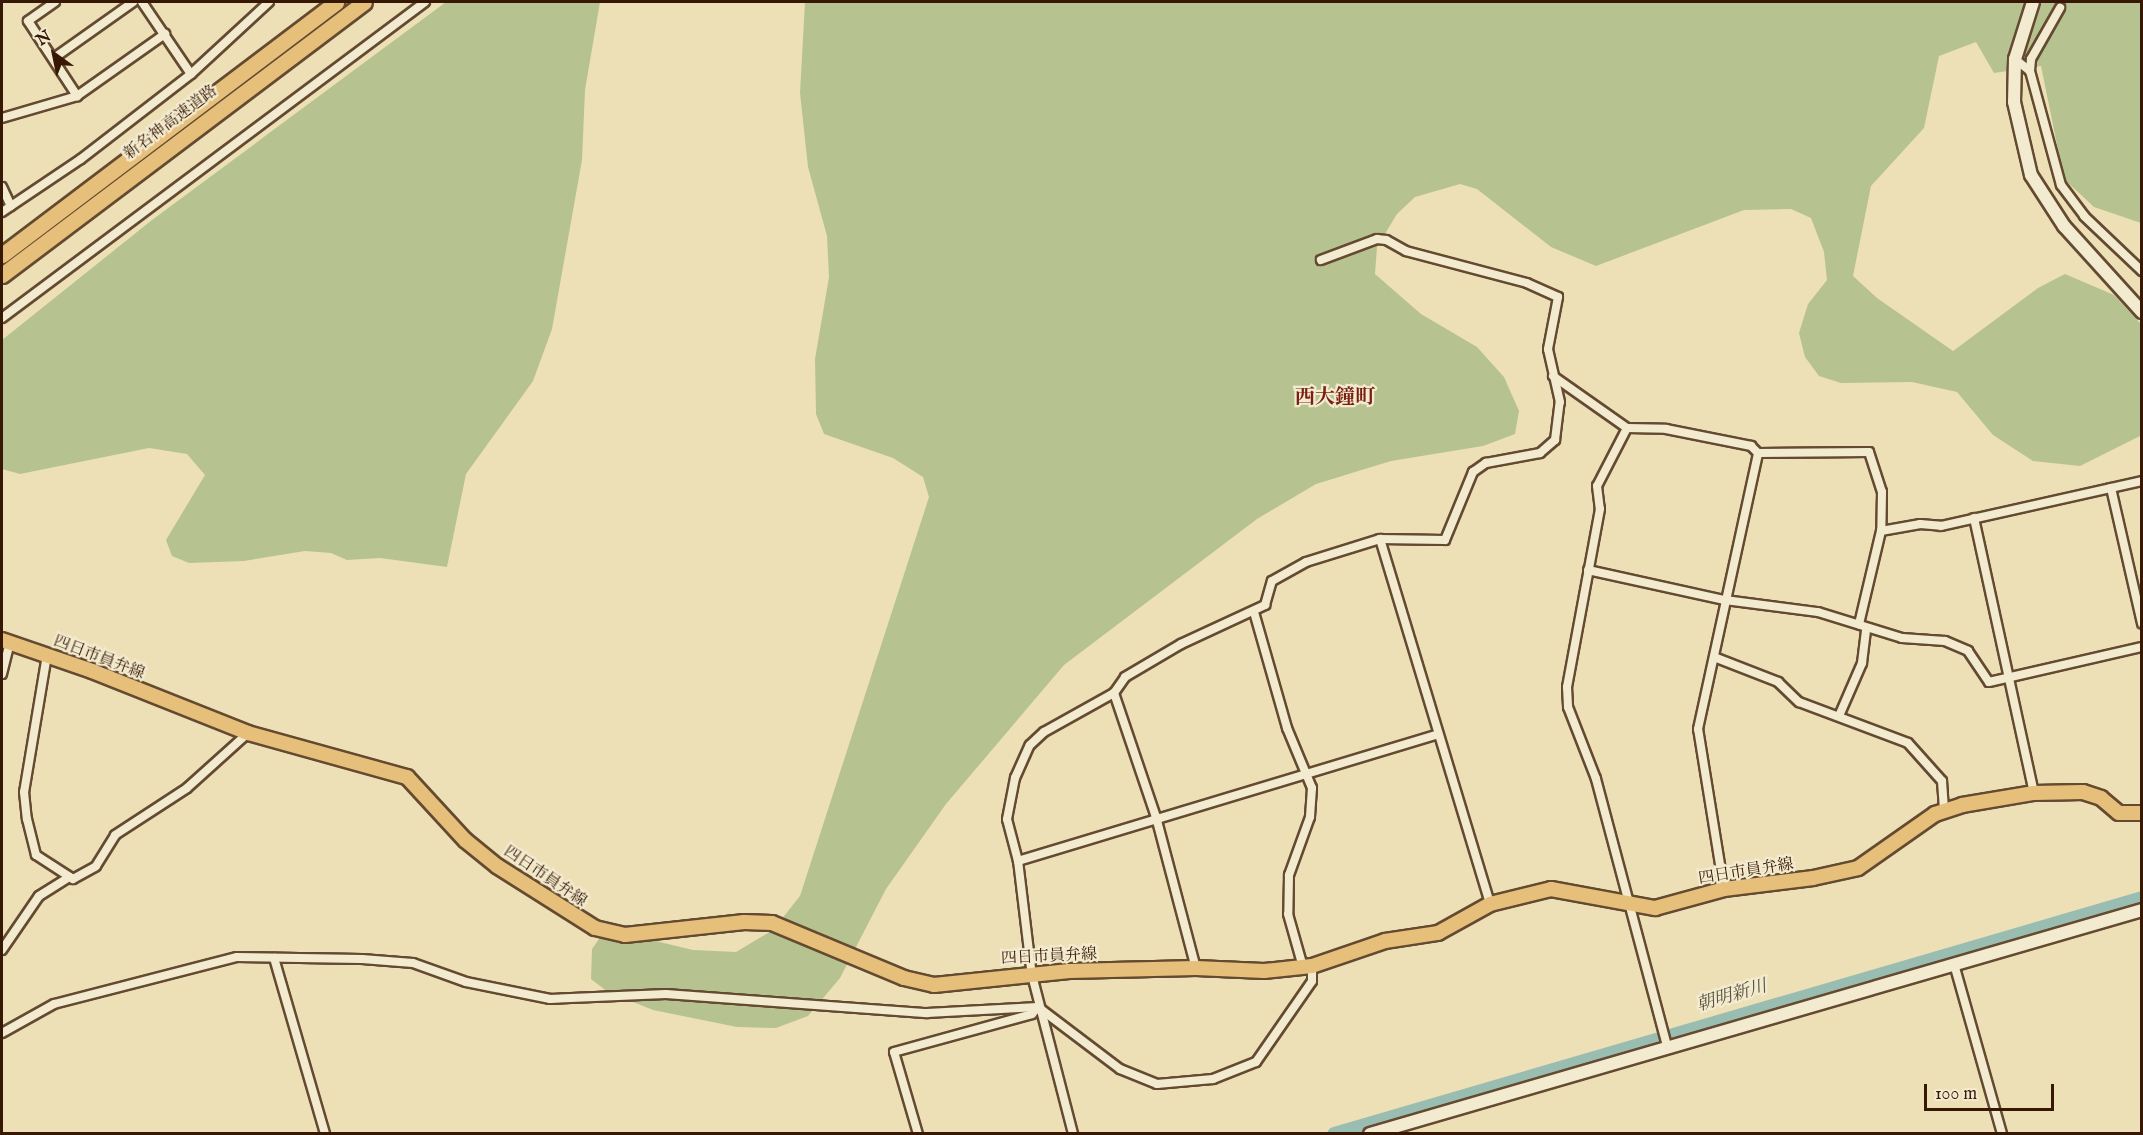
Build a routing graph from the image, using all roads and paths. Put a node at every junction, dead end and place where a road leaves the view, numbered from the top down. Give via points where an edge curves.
1 (55, 2) edge
2 (133, 2) edge
3 (142, 2) edge
4 (269, 2) edge
5 (336, 2) edge
6 (364, 2) edge
7 (425, 2) edge
8 (2032, 2) edge
9 (2060, 4) edge
10 (165, 34) junction
11 (54, 58) junction
12 (2015, 59) junction
13 (2030, 71) junction
14 (191, 74) junction
15 (77, 96) junction
16 (2, 118) edge
17 (2, 187) edge
18 (11, 206) junction
19 (2, 212) edge
20 (2, 255) edge
21 (1321, 260) dead end
22 (2142, 272) edge
23 (2, 274) edge
24 (2142, 312) edge
25 (2, 318) edge
26 (1554, 380) junction
27 (1627, 428) junction
28 (1758, 453) junction
29 (2142, 481) edge
30 (2111, 488) junction
31 (1974, 519) junction
32 (1881, 531) junction
33 (1380, 539) junction
34 (1588, 570) junction
35 (1725, 600) junction
36 (1254, 612) junction
37 (2142, 623) edge
38 (1862, 626) junction
39 (6, 642) edge
40 (2142, 647) edge
41 (47, 655) junction
42 (1714, 657) junction
43 (2, 674) edge
44 (2009, 677) junction
45 (1114, 693) junction
46 (1839, 716) junction
47 (248, 733) junction
48 (1438, 734) junction
49 (1308, 774) junction
50 (2034, 793) junction
51 (1944, 809) junction
52 (2142, 813) edge
53 (1156, 817) junction
54 (1018, 861) junction
55 (69, 877) junction
56 (1724, 889) junction
57 (1490, 904) junction
58 (1630, 906) junction
59 (2142, 910) edge
60 (2, 950) edge
61 (274, 958) junction
62 (1954, 964) junction
63 (1307, 966) junction
64 (1196, 968) junction
65 (1069, 971) junction
66 (1033, 979) dead end
67 (1038, 1007) junction
68 (2, 1033) edge
69 (1666, 1040) junction
70 (325, 1134) edge
71 (918, 1134) edge
72 (1073, 1134) edge
73 (1370, 1134) edge
74 (2002, 1134) edge

1 - 11 street via 28,21
2 - 11 street
3 - 10 street
4 - 14 street
5 - 20 highway, 新名神高速道路
6 - 23 highway, 新名神高速道路
7 - 25 street
8 - 12 street
9 - 13 street via 2031,59
10 - 14 street
10 - 15 street
11 - 15 street
12 - 13 street
12 - 24 street via 2014,102 2031,175 2064,226
13 - 22 street via 2061,185 2084,216
14 - 18 street via 81,159
15 - 16 street
17 - 18 street
18 - 19 street
21 - 26 street via 1377,239 1386,240 1406,251 1527,283 1558,297 1548,349
26 - 27 street
26 - 33 street via 1560,402 1555,440 1540,453 1486,463 1473,472 1445,540
27 - 28 street via 1666,429 1751,446
27 - 34 street via 1597,486 1600,509
28 - 32 street via 1869,452 1882,492
28 - 35 street
29 - 30 street
30 - 31 street
30 - 37 street
31 - 32 street
31 - 44 street
32 - 38 street
33 - 36 street via 1324,554 1272,580 1270,598
33 - 48 street
34 - 35 street
34 - 58 street via 1567,687 1568,707 1596,779
35 - 38 street via 1818,612
35 - 42 street
36 - 45 street via 1180,644 1125,677
36 - 49 street via 1287,728
38 - 44 street via 1960,645 1989,682
38 - 46 street via 1862,663
39 - 41 main road, 四日市員弁線
39 - 43 street
40 - 44 street
41 - 47 main road, 四日市員弁線
41 - 55 street via 24,792 36,855
42 - 46 street via 1778,682 1799,702
42 - 56 street via 1698,729
44 - 50 street
45 - 53 street
45 - 54 street via 1044,732 1022,757 1007,819
46 - 51 street via 1908,743 1942,781
47 - 55 street via 187,788 115,835 87,873
47 - 65 main road, 四日市員弁線 via 407,777 465,840 497,866 595,928 625,935 744,922 772,923 904,978 934,985
48 - 49 street
48 - 57 street
49 - 53 street
49 - 63 street via 1311,810 1288,875 1288,914
50 - 51 main road, 四日市員弁線
50 - 52 main road, 四日市員弁線 via 2083,792 2101,798 2119,813
51 - 56 main road, 四日市員弁線 via 1858,868 1813,879
53 - 54 street
53 - 64 street
54 - 65 street via 1031,966
55 - 60 street via 39,896
56 - 58 main road, 四日市員弁線 via 1670,906
57 - 58 main road, 四日市員弁線 via 1551,889
57 - 63 main road, 四日市員弁線 via 1438,933 1384,940
58 - 69 street
59 - 62 street
61 - 67 street via 413,963 466,982 550,999 666,994 927,1012
61 - 68 street via 237,957 54,1004
61 - 70 street
62 - 69 street
62 - 74 street
63 - 64 main road, 四日市員弁線 via 1264,971
63 - 67 street via 1312,981 1256,1062 1213,1079 1157,1084 1120,1069
64 - 65 main road, 四日市員弁線
66 - 67 street
67 - 71 street via 1032,1014 894,1052
67 - 72 street
69 - 73 street

